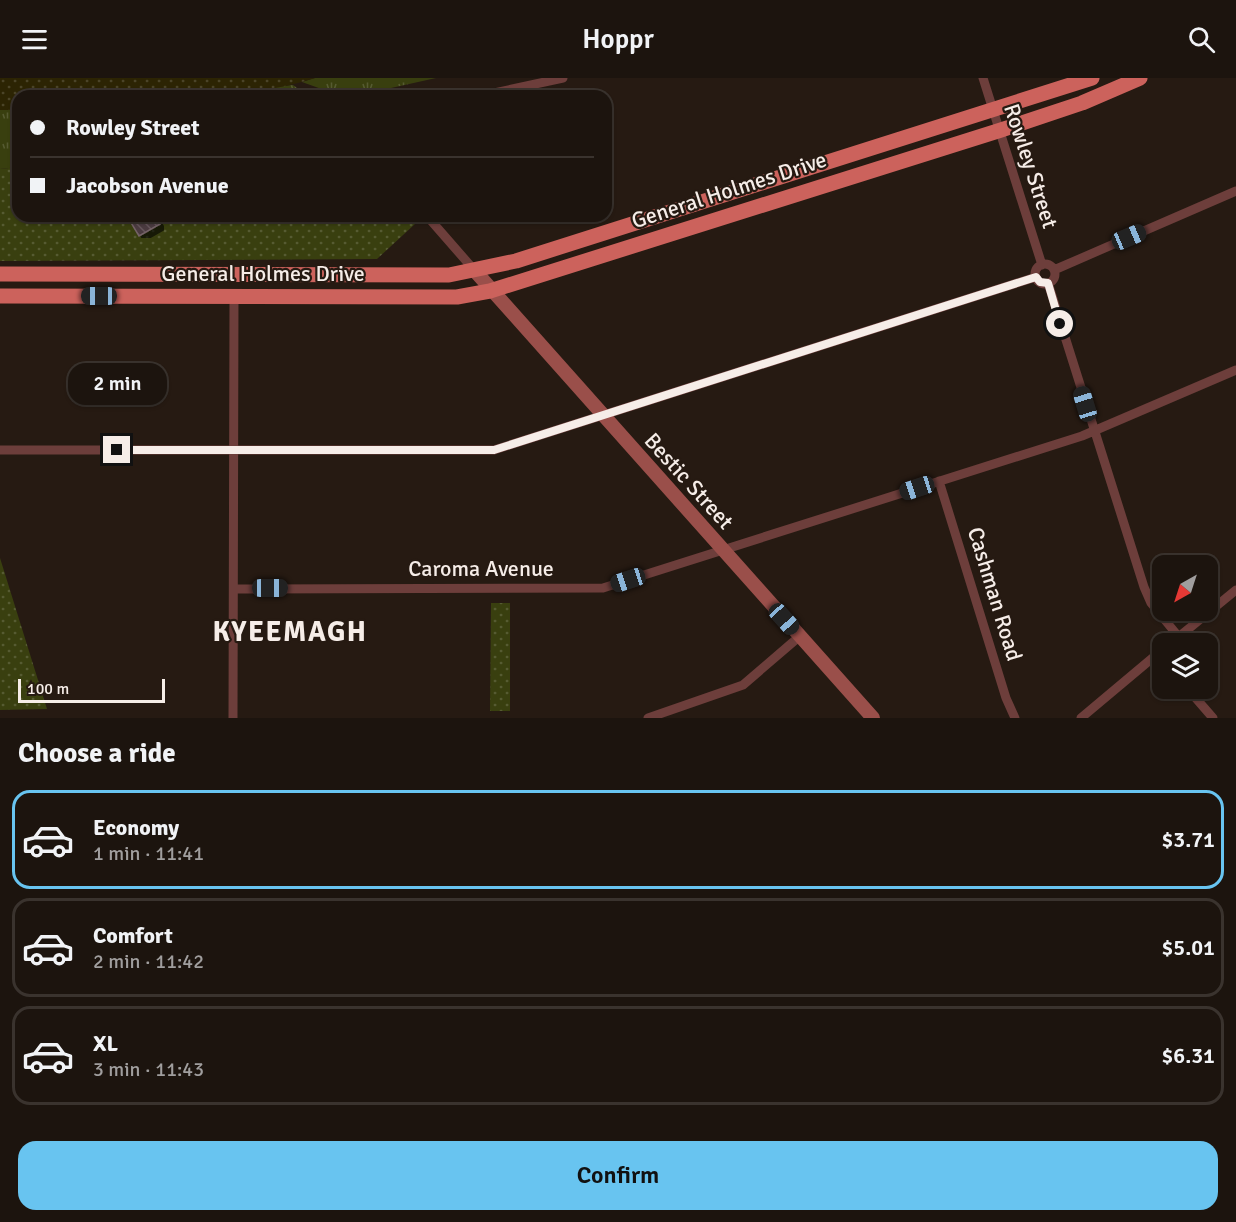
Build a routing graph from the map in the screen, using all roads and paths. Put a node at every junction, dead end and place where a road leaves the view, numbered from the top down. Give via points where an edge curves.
1 (563, 78) edge
2 (983, 78) edge
3 (1092, 78) edge
4 (1140, 78) edge
5 (508, 90) edge
6 (994, 111) junction
7 (1001, 130) junction
8 (1236, 191) edge
9 (432, 222) edge
10 (1042, 265) junction
11 (1054, 270) junction
12 (474, 271) junction
13 (0, 274) edge
14 (1036, 277) junction
15 (1048, 283) junction
16 (490, 291) junction
17 (234, 295) junction
18 (0, 296) edge
19 (1236, 370) edge
20 (602, 416) junction
21 (1093, 432) junction
22 (0, 450) edge
23 (234, 450) junction
24 (939, 481) junction
25 (723, 551) junction
26 (234, 589) junction
27 (1236, 590) edge
28 (1176, 633) edge
29 (1182, 633) edge
30 (800, 636) junction
31 (1152, 662) edge
32 (1197, 699) edge
33 (233, 718) edge
34 (648, 718) edge
35 (873, 718) edge
36 (1015, 718) edge
37 (1081, 718) edge
38 (1213, 718) edge

1 - 5 street
2 - 6 street, Rowley Street
3 - 6 highway, General Holmes Drive
4 - 7 highway, General Holmes Drive via 1082,103
6 - 7 street, Rowley Street
6 - 12 highway, General Holmes Drive
7 - 10 street, Rowley Street
7 - 16 highway, General Holmes Drive
8 - 11 street
9 - 12 street, Bestic Street
10 - 11 street
10 - 14 street
11 - 15 street
12 - 13 highway, General Holmes Drive via 429,276
12 - 16 main road, Bestic Street
14 - 15 street
14 - 20 street
15 - 21 street
16 - 17 highway, General Holmes Drive via 457,297
16 - 20 main road, Bestic Street
17 - 18 highway, General Holmes Drive
17 - 23 street
19 - 21 street, Caroma Avenue
20 - 23 street via 494,450
20 - 25 main road, Bestic Street
21 - 24 street, Caroma Avenue
21 - 28 street via 1151,603
22 - 23 street
23 - 26 street
24 - 25 street, Caroma Avenue
24 - 36 street, Cashman Road
25 - 26 street, Caroma Avenue via 603,588
25 - 30 main road, Bestic Street
26 - 33 street
27 - 29 street
30 - 34 street via 743,685
30 - 35 main road, Bestic Street
31 - 37 street
32 - 38 street

